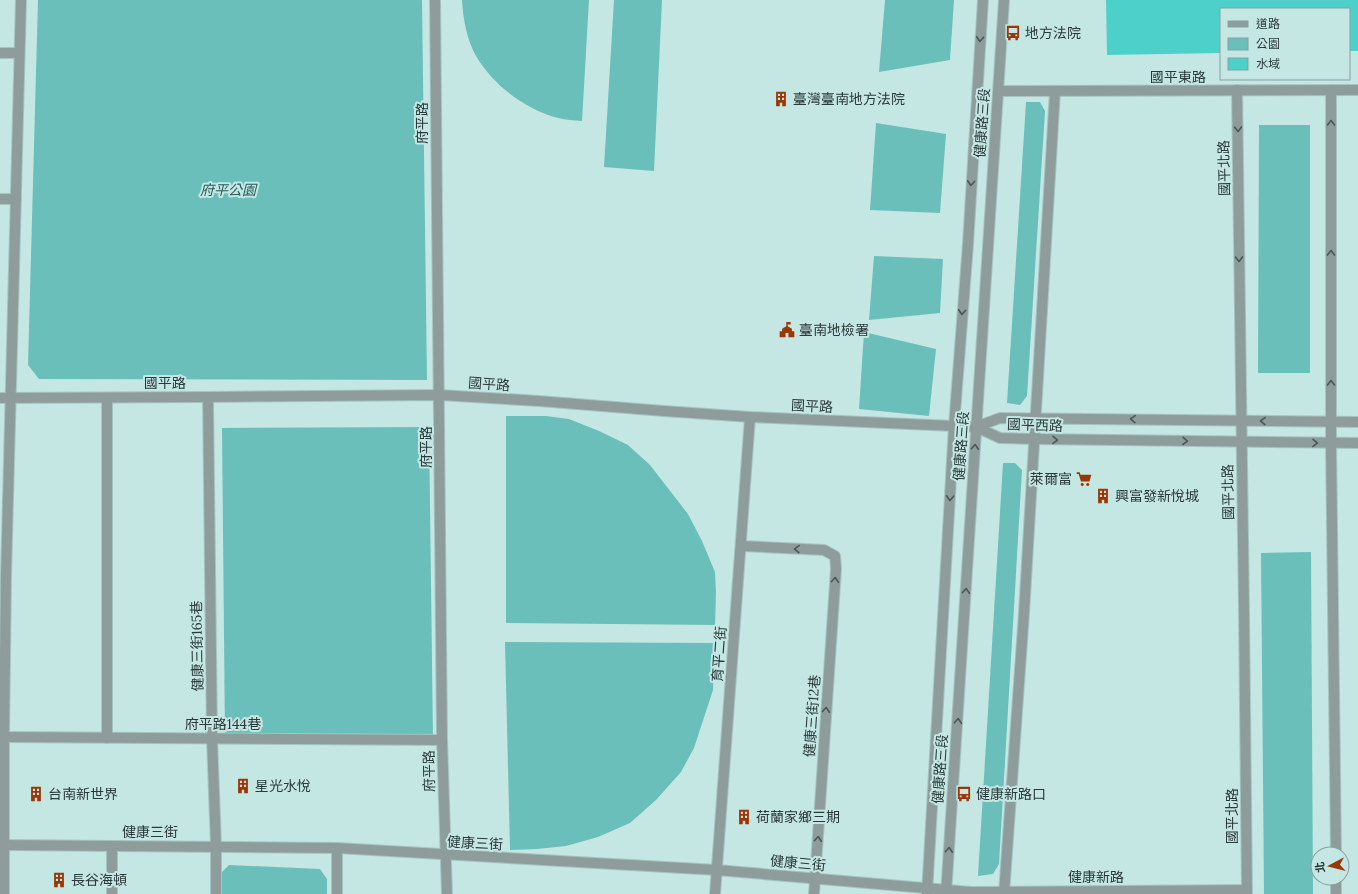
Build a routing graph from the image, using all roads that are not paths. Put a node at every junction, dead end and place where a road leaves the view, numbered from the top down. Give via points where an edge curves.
1 (21, 0) edge
2 (435, 0) edge
3 (983, 0) edge
4 (1004, 0) edge
5 (0, 53) edge
6 (20, 53) junction
7 (1237, 90) junction
8 (1331, 90) junction
9 (1358, 90) edge
10 (998, 91) junction
11 (1055, 91) junction
12 (0, 199) edge
13 (16, 199) junction
14 (440, 395) junction
15 (208, 397) junction
16 (0, 398) edge
17 (11, 398) junction
18 (107, 398) junction
19 (750, 417) junction
20 (1035, 418) junction
21 (1241, 420) junction
22 (1331, 422) junction
23 (1358, 422) edge
24 (954, 426) junction
25 (976, 427) junction
26 (1034, 439) junction
27 (1241, 442) junction
28 (1331, 443) junction
29 (1358, 443) edge
30 (741, 546) junction
31 (3, 576) edge
32 (4, 737) junction
33 (107, 738) junction
34 (212, 738) junction
35 (442, 740) junction
36 (2, 845) edge
37 (112, 846) junction
38 (216, 846) junction
39 (1336, 846) edge
40 (337, 848) junction
41 (445, 855) junction
42 (717, 870) junction
43 (815, 878) junction
44 (927, 891) edge
45 (947, 892) edge
46 (1247, 892) edge
47 (1004, 893) edge
48 (4, 894) edge
49 (112, 894) edge
50 (216, 894) edge
51 (337, 894) edge
52 (447, 894) edge
53 (715, 894) edge
54 (814, 894) edge

1 - 6 street
2 - 14 street, 府平路
3 -> 24 street, 健康路三段
4 - 10 street, 健康路三段
5 - 6 street
6 - 13 street
7 - 8 street, 國平東路
7 - 11 street, 國平東路
7 -> 21 street, 國平北路
8 - 9 street, 國平東路
22 -> 8 street
10 - 11 street, 國平東路
10 - 25 street, 健康路三段
11 - 20 street
12 - 13 street
13 - 17 street
14 - 15 street, 國平路
14 - 19 street, 國平路
14 - 35 street, 府平路
15 - 18 street, 國平路
15 - 34 street, 健康三街165巷
16 - 17 street, 國平路
17 - 18 street, 國平路
17 - 31 street
18 - 33 street
19 - 24 street, 國平路
19 - 30 street, 育平二街
21 -> 20 street, 國平西路
20 - 25 street, 國平西路 via 1000,418
20 - 26 street
22 -> 21 street, 國平西路
21 - 27 street, 國平北路
22 - 23 street, 國平西路
22 - 28 street
24 - 25 street, 國平路
24 -> 44 street, 健康路三段
25 - 26 street, 國平西路 via 1000,438
45 -> 25 street, 健康路三段
26 -> 27 street, 國平西路
26 - 47 street
27 -> 28 street, 國平西路
27 - 46 street, 國平北路
28 - 29 street, 國平西路
28 - 39 street
30 - 42 street, 育平二街
43 -> 30 street, 健康三街12巷 via 835,556 824,550
31 - 32 street
32 - 33 street, 府平路144巷
32 - 36 street
33 - 34 street, 府平路144巷
34 - 35 street, 府平路144巷
34 - 38 street, 健康三街165巷
35 - 41 street, 府平路
36 - 37 street, 健康三街
36 - 48 street
37 - 38 street, 健康三街
37 - 49 street
38 - 40 street, 健康三街
38 - 50 street, 健康三街165巷
40 - 41 street, 健康三街
40 - 51 street
41 - 42 street, 健康三街
41 - 52 street, 府平路
42 - 43 street, 健康三街
42 - 53 street, 育平二街
43 - 44 street, 健康三街
43 - 54 street, 健康三街12巷
44 - 45 street, 健康三街
45 - 47 street, 健康新路
46 - 47 street, 健康新路

